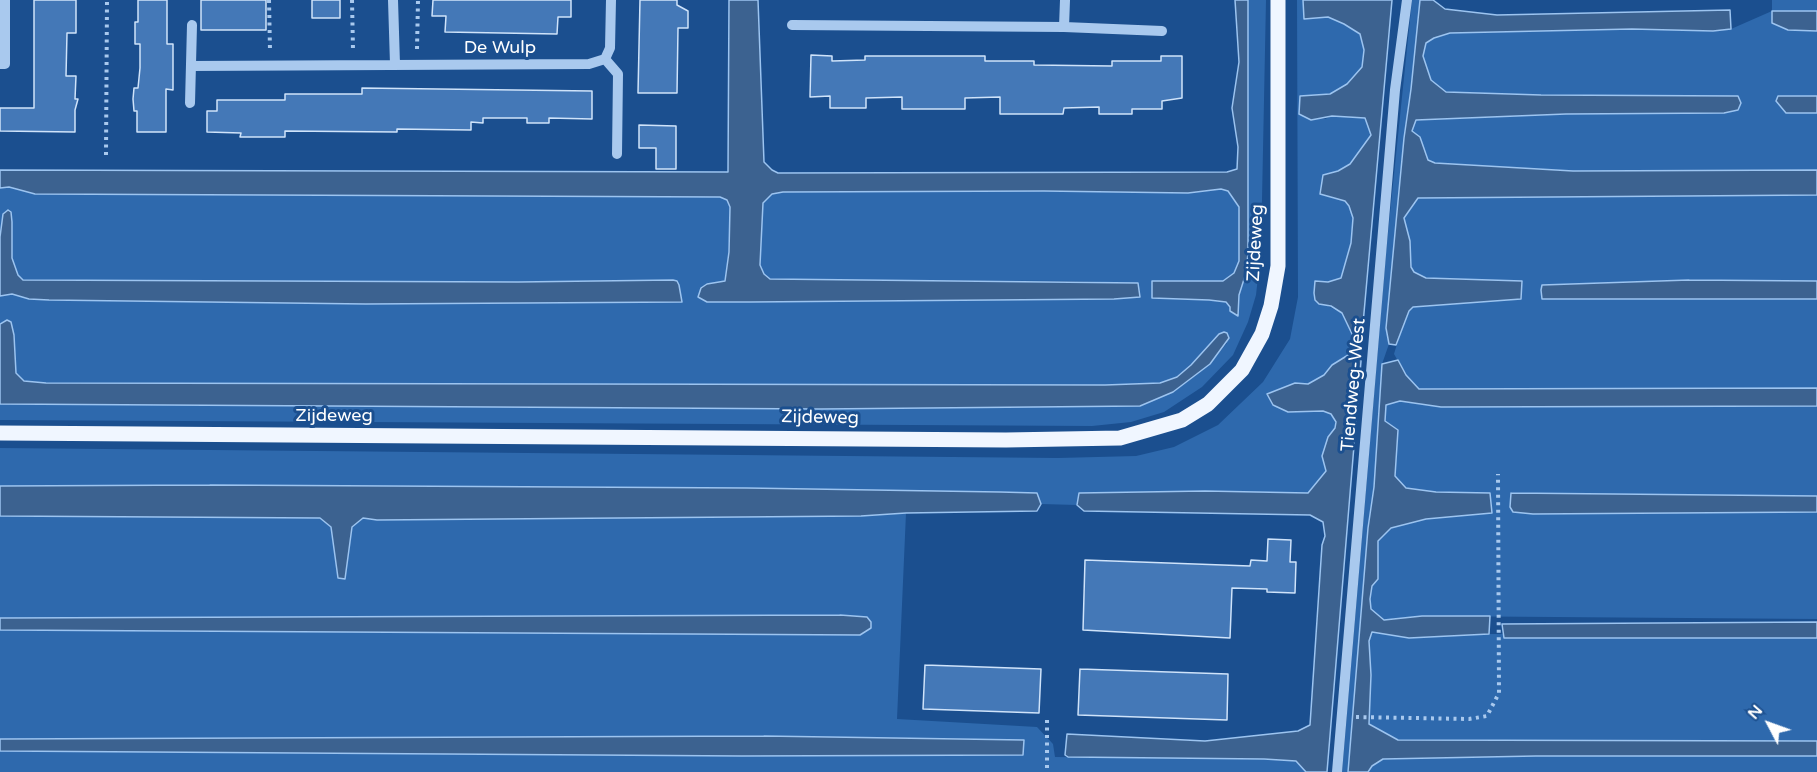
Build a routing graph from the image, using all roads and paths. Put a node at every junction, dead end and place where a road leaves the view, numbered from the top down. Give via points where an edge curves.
1 (5, 0) edge
2 (107, 0) edge
3 (269, 0) edge
4 (352, 0) edge
5 (393, 0) edge
6 (418, 0) edge
7 (611, 0) edge
8 (1065, 0) edge
9 (1278, 0) edge
10 (1407, 0) edge
11 (192, 25) dead end
12 (792, 25) dead end
13 (1064, 27) junction
14 (1162, 31) dead end
15 (605, 59) junction
16 (0, 64) edge
17 (395, 64) junction
18 (417, 65) junction
19 (191, 66) junction
20 (270, 66) junction
21 (353, 66) junction
22 (190, 103) dead end
23 (617, 154) dead end
24 (106, 155) dead end
25 (0, 433) edge
26 (1498, 474) dead end
27 (1342, 716) junction
28 (1047, 720) dead end
29 (1047, 772) edge
30 (1337, 772) edge

1 - 16 street via 5,64
2 - 24 path
3 - 20 path
4 - 21 path
5 - 17 street
6 - 18 path
7 - 15 street via 610,48
8 - 13 street
9 - 25 main road, Zijdeweg via 1278,266 1271,306 1262,334 1242,370 1208,404 1182,420 1120,438 1005,440
10 - 27 street, Tiendweg-West via 1395,90
11 - 19 street
12 - 13 street
13 - 14 street
15 - 18 street, De Wulp via 589,64
15 - 23 street via 618,74
17 - 18 street, De Wulp
17 - 21 street, De Wulp
19 - 20 street, De Wulp
19 - 22 street
20 - 21 street, De Wulp
26 - 27 path via 1499,693 1487,716 1469,720
27 - 30 street, Tiendweg-West
28 - 29 path

